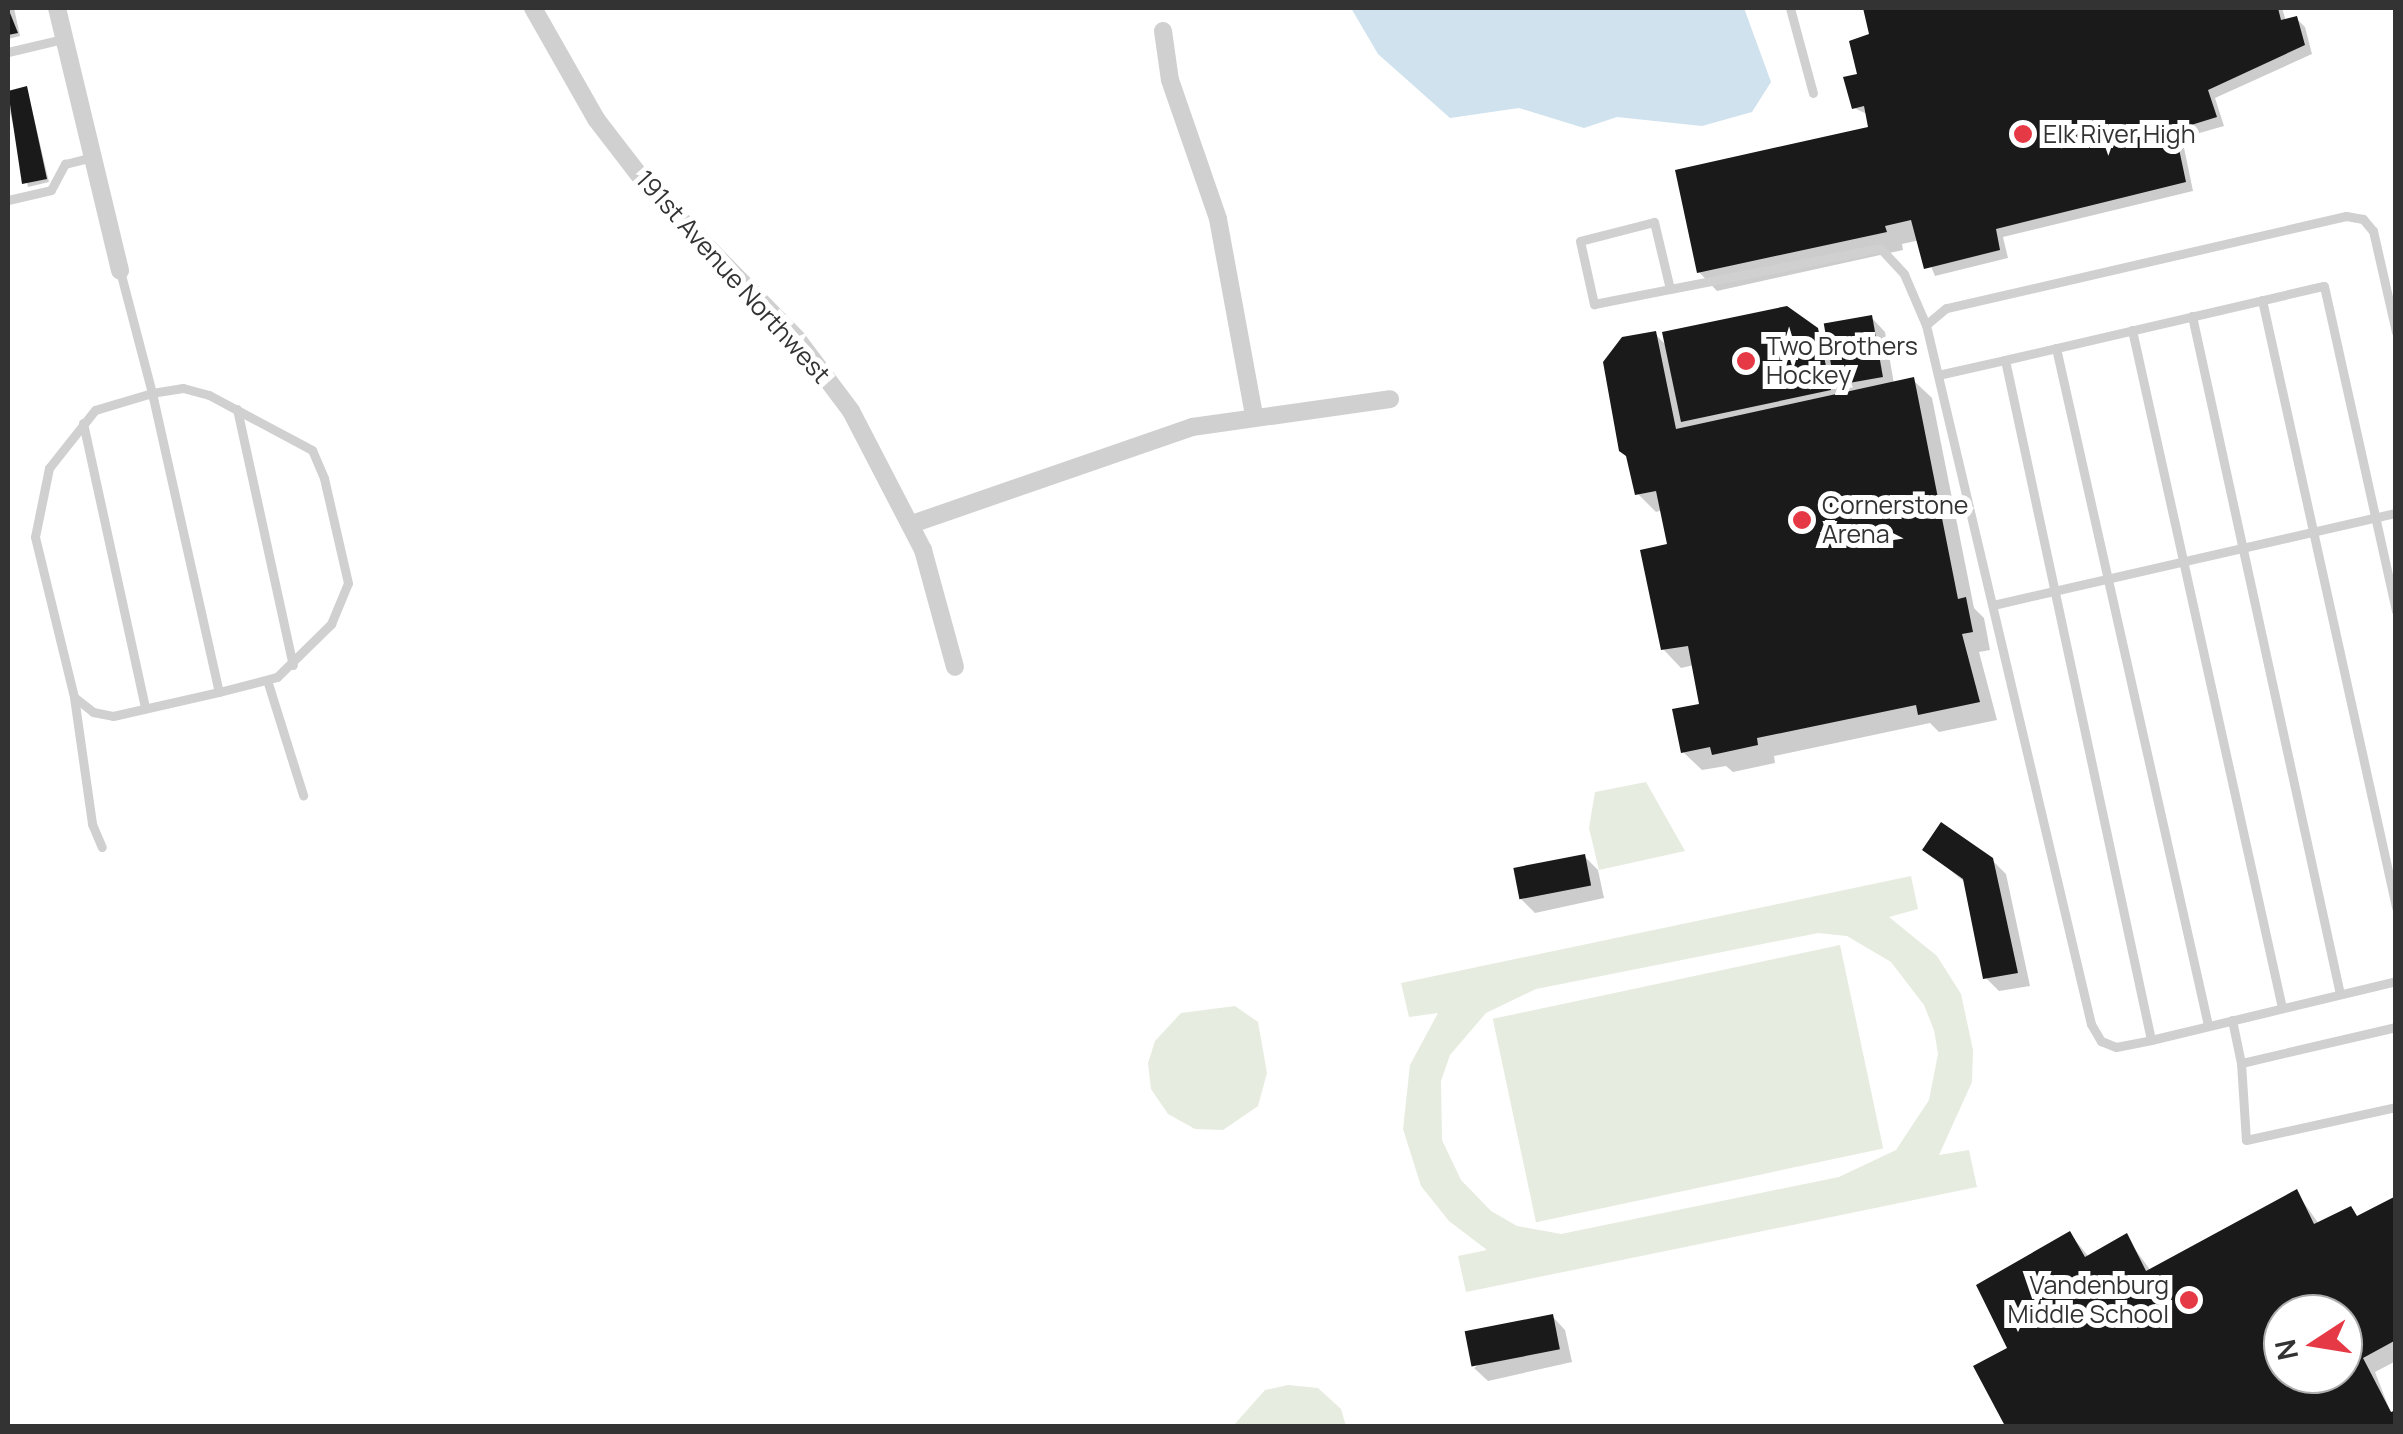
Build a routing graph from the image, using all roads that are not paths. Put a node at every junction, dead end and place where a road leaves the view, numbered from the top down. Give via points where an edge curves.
1 (56, 8) edge
2 (533, 8) edge
3 (1790, 8) edge
4 (1164, 31) dead end
5 (64, 39) junction
6 (8, 52) edge
7 (1813, 93) dead end
8 (89, 158) junction
9 (8, 200) edge
10 (120, 271) joint
11 (1670, 289) junction
12 (2262, 300) junction
13 (2192, 316) junction
14 (1926, 325) junction
15 (2132, 330) junction
16 (2396, 332) edge
17 (2056, 348) junction
18 (2005, 360) junction
19 (1938, 375) junction
20 (152, 393) junction
21 (1390, 399) dead end
22 (237, 409) junction
23 (1254, 416) junction
24 (82, 423) junction
25 (2396, 513) edge
26 (2375, 518) junction
27 (912, 524) junction
28 (2313, 532) junction
29 (2242, 548) junction
30 (2183, 562) junction
31 (2108, 579) junction
32 (2054, 591) junction
33 (1992, 605) junction
34 (2396, 610) edge
35 (292, 664) junction
36 (955, 667) dead end
37 (267, 680) junction
38 (220, 692) junction
39 (74, 697) junction
40 (145, 708) junction
41 (303, 795) dead end
42 (102, 847) dead end
43 (2396, 907) edge
44 (2396, 981) edge
45 (2340, 994) junction
46 (2282, 1008) junction
47 (2232, 1020) junction
48 (2208, 1026) junction
49 (2396, 1027) edge
50 (2151, 1040) junction
51 (2241, 1064) junction
52 (2396, 1107) edge

1 - 5 street
2 - 27 street, 191st Avenue Northwest via 596,119 646,184 825,374 875,450
3 - 7 lane
4 - 23 street via 1170,80 1218,218
5 - 6 lane
5 - 8 street
8 - 9 lane via 65,164 51,190
8 - 10 street
10 - 20 lane
11 - 11 lane via 1594,304 1580,240 1654,222
11 - 14 lane via 1880,248 1904,274
12 - 13 lane
12 - 26 lane via 2324,286
12 - 28 lane
13 - 15 lane
13 - 29 lane
14 - 16 lane via 1946,308 2346,216 2363,219 2374,232
14 - 19 lane
15 - 17 lane
15 - 30 lane
17 - 18 lane
17 - 31 lane
18 - 19 lane
18 - 32 lane
19 - 33 lane
20 - 22 lane via 183,388
20 - 24 lane via 95,410
20 - 38 lane
21 - 23 street
22 - 35 lane
22 - 35 lane via 312,450 348,583 330,624
23 - 27 street via 1112,450
24 - 39 lane via 50,468 35,537
24 - 40 lane
25 - 26 lane
26 - 28 lane
26 - 34 lane
27 - 36 street, 191st Avenue Northwest
28 - 29 lane
28 - 43 lane
29 - 30 lane
29 - 45 lane
30 - 31 lane
30 - 46 lane
31 - 32 lane
31 - 48 lane
32 - 33 lane
32 - 50 lane
33 - 50 lane via 2091,1024 2101,1042 2116,1048
35 - 37 lane
37 - 38 lane
37 - 41 lane
38 - 40 lane
39 - 40 lane via 93,712 113,716
39 - 42 lane via 92,824
44 - 45 lane
45 - 46 lane
46 - 47 lane
47 - 48 lane
47 - 51 lane
48 - 50 lane
49 - 51 lane
51 - 52 lane via 2246,1140

